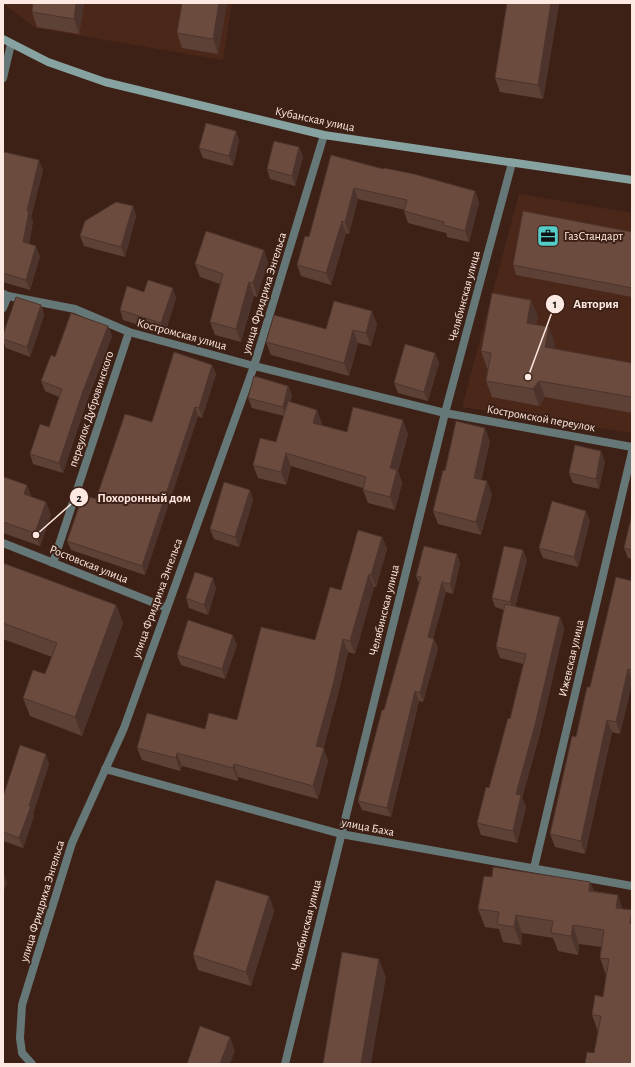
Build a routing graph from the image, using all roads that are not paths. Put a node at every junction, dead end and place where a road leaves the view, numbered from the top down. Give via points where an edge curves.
1 (3, 39) edge
2 (11, 44) junction
3 (3, 78) edge
4 (324, 135) junction
5 (512, 163) junction
6 (632, 180) edge
7 (5, 295) edge
8 (3, 308) edge
9 (129, 332) junction
10 (254, 366) junction
11 (445, 413) junction
12 (632, 447) edge
13 (632, 452) edge
14 (3, 543) edge
15 (53, 563) junction
16 (166, 608) junction
17 (105, 769) junction
18 (341, 834) junction
19 (534, 868) junction
20 (632, 886) edge
21 (32, 1064) edge
22 (285, 1064) edge

1 - 2 main road, Кубанская улица
2 - 3 street
2 - 4 main road, Кубанская улица via 48,62 104,82
4 - 5 main road, Кубанская улица
4 - 10 street, улица Фридриха Энгельса
5 - 6 main road, Кубанская улица
5 - 11 street, Челябинская улица
7 - 8 street
7 - 9 street, Костромская улица via 75,309
9 - 10 street, Костромская улица
9 - 15 street, переулок Дубровинского
10 - 11 street, Костромская улица
10 - 16 street, улица Фридриха Энгельса
11 - 12 street, Костромской переулок
11 - 18 street, Челябинская улица
13 - 19 street, Ижевская улица
14 - 15 street, Ростовская улица
15 - 16 street, Ростовская улица
16 - 17 street, улица Фридриха Энгельса via 124,728
17 - 18 street, улица Баха
17 - 21 street, улица Фридриха Энгельса via 72,842 22,1005 22,1053
18 - 19 street, улица Баха
18 - 22 street, Челябинская улица
19 - 20 street, улица Баха

